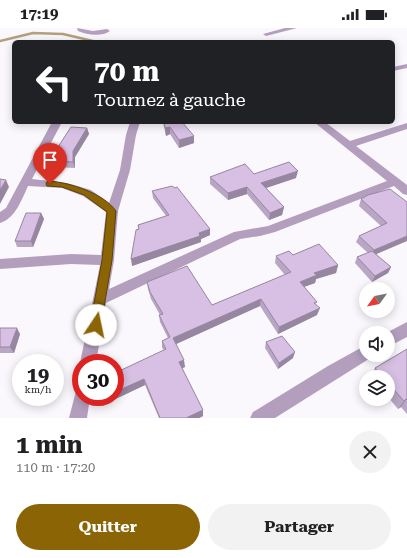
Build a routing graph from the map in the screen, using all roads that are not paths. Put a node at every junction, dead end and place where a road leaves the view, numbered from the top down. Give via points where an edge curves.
1 (80, 28) edge
2 (294, 28) edge
3 (107, 31) dead end
4 (266, 34) dead end
5 (400, 68) edge
6 (407, 72) edge
7 (56, 124) edge
8 (134, 124) edge
9 (322, 124) edge
10 (407, 126) edge
11 (349, 145) junction
12 (25, 182) junction
13 (395, 182) junction
14 (407, 191) edge
15 (112, 211) junction
16 (0, 219) edge
17 (107, 260) junction
18 (0, 264) edge
19 (100, 299) junction
20 (407, 329) edge
21 (395, 336) edge
22 (90, 354) edge
23 (359, 356) edge
24 (80, 406) edge
25 (78, 418) edge
26 (259, 418) edge

1 - 3 street via 83,32
2 - 4 street
5 - 6 street
7 - 12 street
8 - 15 street via 125,170
9 - 11 street
10 - 11 street
11 - 13 street
12 - 15 street via 63,185 87,193
12 - 16 street via 10,210
13 - 14 street
13 - 19 street via 260,232 238,235
15 - 17 street
17 - 18 street via 71,259
17 - 19 street
19 - 22 street
20 - 21 street
23 - 26 street
24 - 25 street

